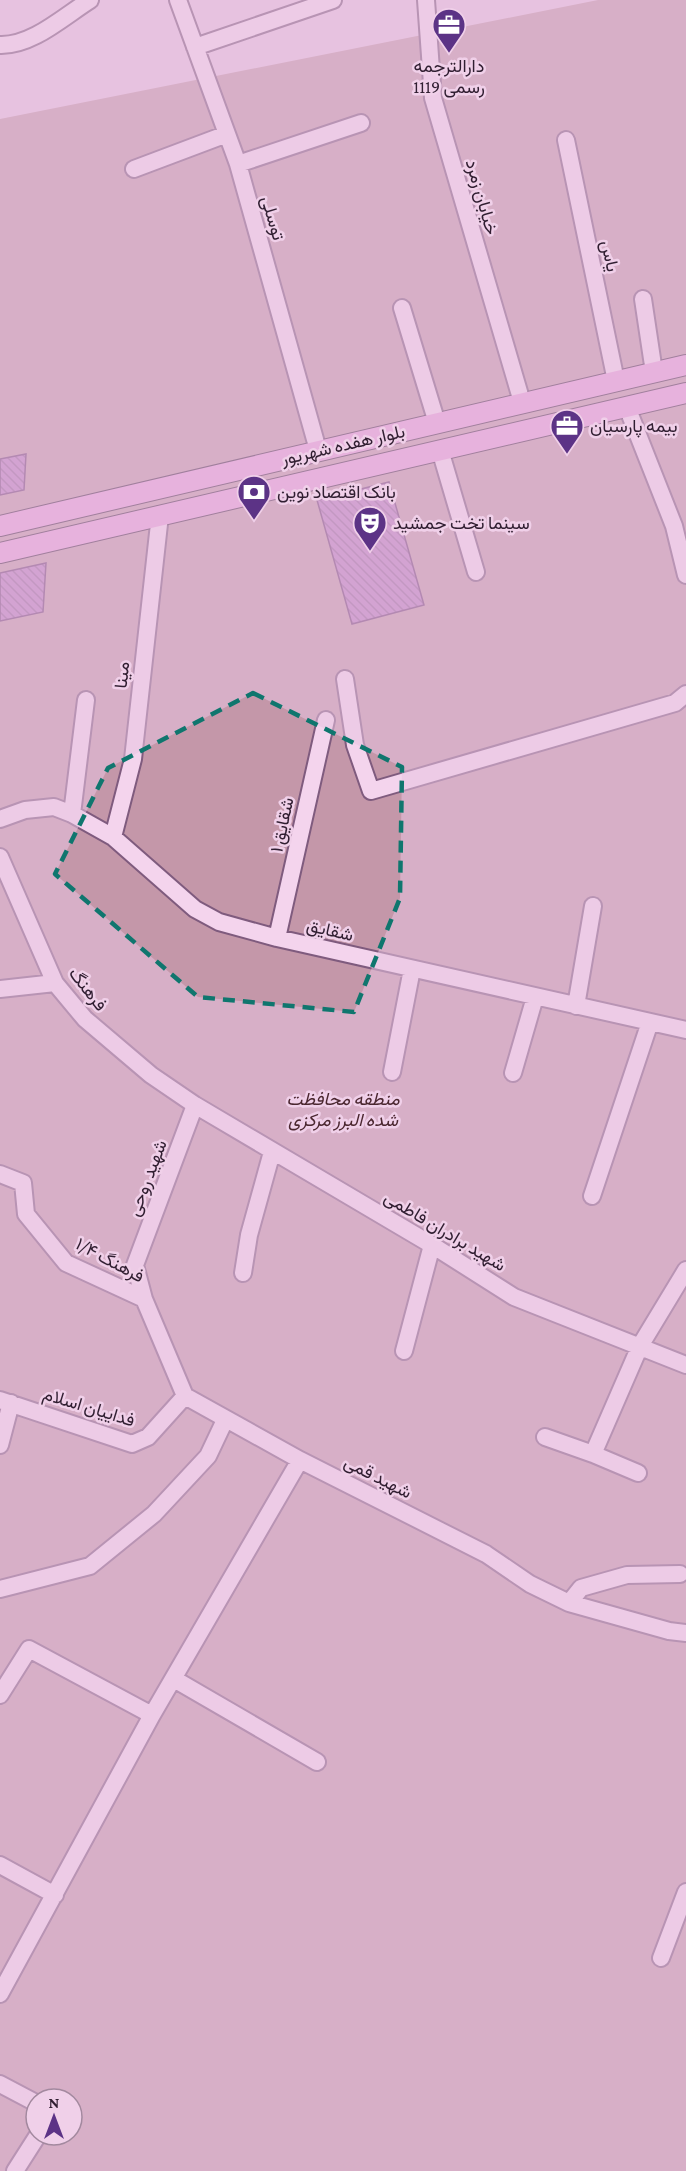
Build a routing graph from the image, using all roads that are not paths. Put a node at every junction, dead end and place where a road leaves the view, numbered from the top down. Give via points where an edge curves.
1 (90, 0) edge
2 (178, 0) edge
3 (333, 0) edge
4 (426, 0) edge
5 (0, 45) edge
6 (195, 46) junction
7 (361, 123) dead end
8 (227, 134) junction
9 (566, 140) dead end
10 (238, 164) junction
11 (134, 169) dead end
12 (644, 299) dead end
13 (402, 308) dead end
14 (686, 364) edge
15 (654, 372) junction
16 (616, 381) junction
17 (686, 393) edge
18 (522, 402) junction
19 (627, 407) junction
20 (437, 423) junction
21 (318, 450) junction
22 (440, 450) junction
23 (160, 515) junction
24 (0, 526) edge
25 (0, 553) edge
26 (476, 572) dead end
27 (686, 574) edge
28 (345, 679) dead end
29 (686, 694) edge
30 (86, 700) dead end
31 (326, 720) dead end
32 (72, 814) junction
33 (0, 819) edge
34 (113, 837) junction
35 (0, 857) edge
36 (593, 906) dead end
37 (277, 938) junction
38 (412, 969) junction
39 (56, 983) junction
40 (0, 989) edge
41 (535, 997) junction
42 (576, 1006) junction
43 (650, 1022) junction
44 (686, 1030) edge
45 (392, 1072) dead end
46 (513, 1073) dead end
47 (195, 1105) junction
48 (272, 1152) junction
49 (0, 1174) edge
50 (592, 1196) dead end
51 (432, 1245) junction
52 (686, 1270) edge
53 (243, 1273) dead end
54 (144, 1299) junction
55 (639, 1346) junction
56 (404, 1351) dead end
57 (686, 1365) edge
58 (185, 1396) junction
59 (5, 1401) edge
60 (225, 1420) junction
61 (545, 1437) dead end
62 (0, 1445) edge
63 (592, 1454) junction
64 (300, 1460) junction
65 (638, 1473) dead end
66 (680, 1574) dead end
67 (0, 1589) edge
68 (569, 1603) junction
69 (686, 1633) edge
70 (174, 1679) junction
71 (0, 1695) edge
72 (153, 1714) junction
73 (317, 1762) dead end
74 (0, 1865) edge
75 (686, 1892) edge
76 (55, 1895) junction
77 (661, 1958) dead end
78 (0, 1994) edge
79 (0, 2084) edge
80 (24, 2097) edge
81 (30, 2147) edge
82 (15, 2171) edge

1 - 5 street via 30,38
2 - 6 street, توسلی
3 - 6 street
4 - 18 street, خیابان زمرد via 433,98
6 - 8 street, توسلی
7 - 10 street
8 - 10 street, توسلی
8 - 11 street
9 - 16 street, یاس
10 - 21 street, توسلی
12 - 15 street
13 - 20 street
14 - 15 main road, بلوار هفده شهریور
15 - 16 main road, بلوار هفده شهریور
16 - 18 main road, بلوار هفده شهریور
17 - 19 main road, بلوار هفده شهریور
18 - 20 main road, بلوار هفده شهریور
19 - 22 main road, بلوار هفده شهریور
19 - 27 street via 674,526
20 - 21 main road, بلوار هفده شهریور
21 - 24 main road, بلوار هفده شهریور
22 - 23 main road, بلوار هفده شهریور
22 - 26 street
23 - 25 main road, بلوار هفده شهریور
23 - 34 street, مینا via 133,759
28 - 29 street via 355,745 371,791 675,703
30 - 32 street
31 - 37 street, شقایق ۱
32 - 33 street, شقایق via 54,807 25,810
32 - 34 street, شقایق
34 - 37 street, شقایق via 195,909 219,922
35 - 39 street, فرهنگ
36 - 42 street
37 - 38 street, شقایق
38 - 41 street, شقایق
38 - 45 street
39 - 40 street
39 - 47 street, فرهنگ via 85,1019 151,1075
41 - 42 street, شقایق
41 - 46 street
42 - 43 street, شقایق
43 - 44 street, شقایق
43 - 50 street
47 - 48 street, شهید برادران فاطمی
47 - 54 street, شهید روحی via 135,1265
48 - 51 street, شهید برادران فاطمی
48 - 53 street via 249,1235
49 - 54 street, فرهنگ ۱/۴ via 23,1183 26,1214 66,1263
51 - 55 street, شهید برادران فاطمی via 514,1297
51 - 56 street
52 - 55 street
54 - 58 street
55 - 57 street, شهید برادران فاطمی
55 - 63 street
58 - 59 street, فداییان اسلام via 148,1437 132,1444
58 - 60 street, شهید قمی
59 - 62 street
60 - 64 street, شهید قمی
60 - 67 street via 207,1456 154,1515 90,1566
61 - 63 street
63 - 65 street
64 - 68 street, شهید قمی via 486,1554 530,1584
64 - 70 street
66 - 68 street via 627,1575 581,1588
68 - 69 street, شهید قمی
70 - 72 street
70 - 73 street
71 - 72 street via 29,1649
72 - 76 street
74 - 76 street
75 - 77 street
76 - 78 street
79 - 80 street
81 - 82 street

